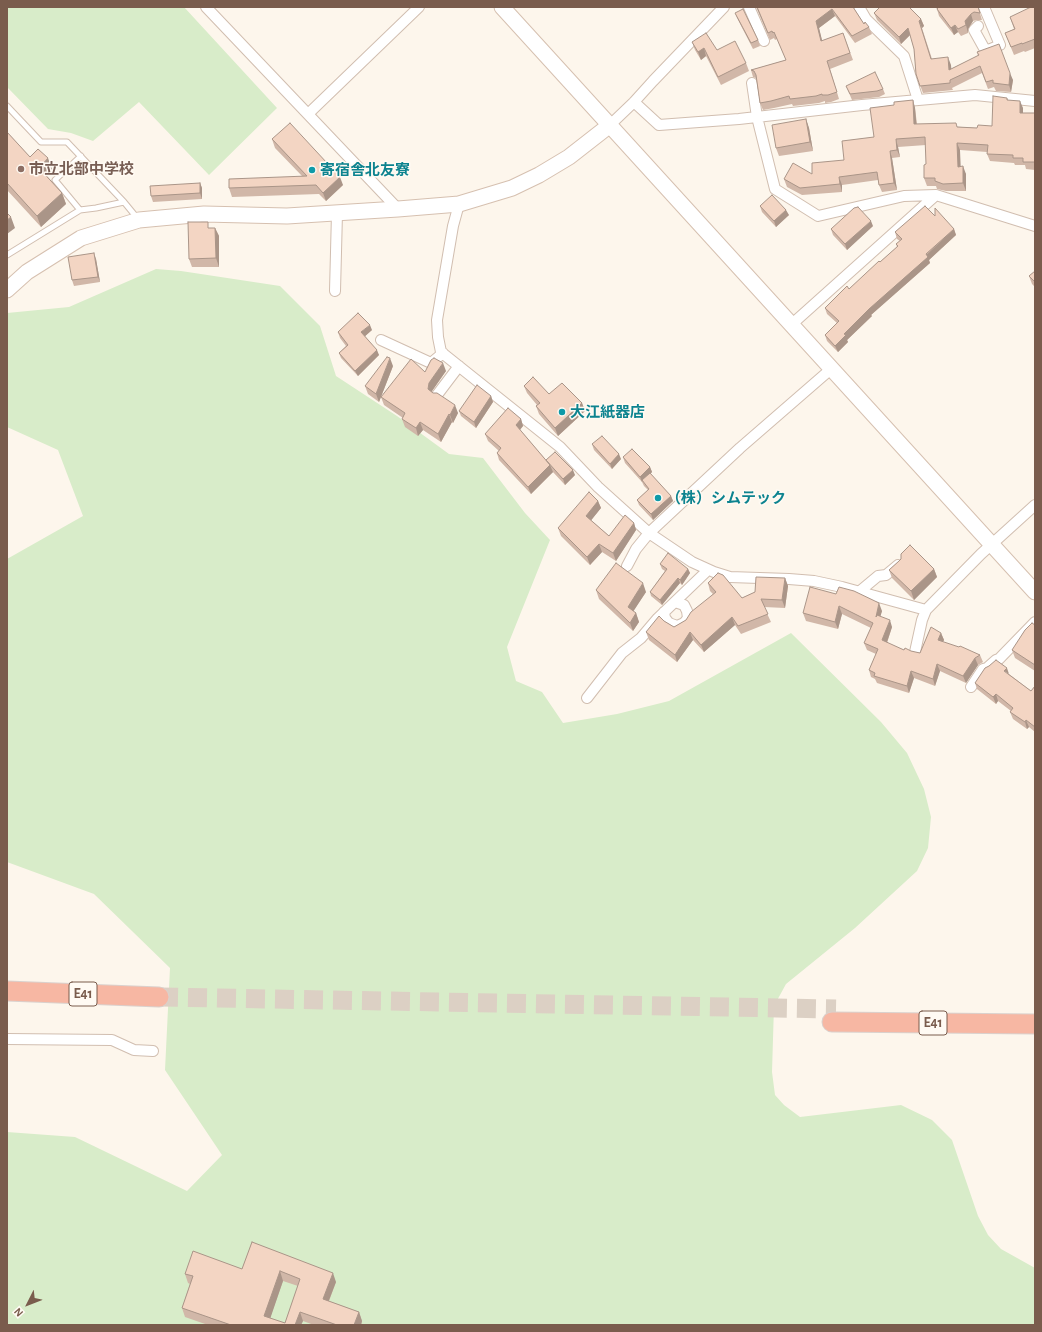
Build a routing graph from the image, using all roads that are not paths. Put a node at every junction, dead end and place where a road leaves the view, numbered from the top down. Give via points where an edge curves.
1 (206, 7) edge
2 (419, 7) edge
3 (502, 7) edge
4 (724, 7) edge
5 (749, 7) edge
6 (859, 7) edge
7 (984, 7) edge
8 (978, 26) dead end
9 (764, 42) dead end
10 (752, 83) dead end
11 (918, 100) junction
12 (1035, 101) edge
13 (634, 102) junction
14 (7, 106) edge
15 (308, 114) junction
16 (757, 117) junction
17 (610, 125) junction
18 (81, 156) junction
19 (936, 195) junction
20 (124, 202) junction
21 (459, 204) junction
22 (398, 209) junction
23 (80, 210) junction
24 (337, 213) junction
25 (139, 220) junction
26 (1035, 226) edge
27 (7, 255) edge
28 (7, 290) edge
29 (334, 291) dead end
30 (792, 325) junction
31 (381, 340) dead end
32 (443, 354) junction
33 (459, 366) junction
34 (831, 369) junction
35 (437, 395) edge
36 (1035, 505) edge
37 (649, 533) junction
38 (992, 544) junction
39 (898, 565) edge
40 (628, 566) dead end
41 (708, 570) junction
42 (860, 591) junction
43 (1035, 592) edge
44 (675, 602) junction
45 (926, 610) junction
46 (664, 612) junction
47 (1035, 622) edge
48 (915, 652) edge
49 (971, 687) dead end
50 (588, 698) dead end
51 (7, 991) edge
52 (7, 1002) edge
53 (1035, 1011) edge
54 (1035, 1024) edge
55 (7, 1039) edge
56 (153, 1051) dead end

1 - 15 street
2 - 15 street
3 - 17 street
4 - 13 street
5 - 9 street
6 - 11 street via 866,19 904,56
7 - 8 street via 1000,45 988,50 984,48 974,30
10 - 16 street
11 - 12 street via 975,95
11 - 16 street
13 - 16 street via 659,125
13 - 17 street
14 - 18 lane via 41,142 67,142
15 - 22 street
16 - 19 street via 774,189 818,216 904,196
17 - 21 street via 569,157 539,175 512,188
17 - 30 street
18 - 20 lane
18 - 23 lane via 55,180
19 - 26 street
19 - 30 street
20 - 23 lane
20 - 25 lane
21 - 22 street
21 - 32 street via 437,320
22 - 24 street
23 - 27 lane
24 - 25 street via 287,216 204,214
24 - 29 street
25 - 28 street via 81,238 27,272
30 - 34 street
31 - 32 street via 431,363
32 - 33 street
33 - 35 street
33 - 37 street via 560,447 598,487
34 - 37 street via 740,448
34 - 38 street
36 - 38 street
37 - 40 street via 636,549
37 - 41 street
38 - 43 street
38 - 45 street
39 - 42 street via 886,575 878,576
41 - 42 street via 730,577 814,581
41 - 44 street
42 - 45 street
44 - 46 street
44 - 46 street via 684,605 687,611 688,618 684,623 677,626 669,623
45 - 48 street
46 - 50 street via 641,638 622,653
47 - 49 street via 1000,659 983,669
51 - 52 highway, E41 via 159,1002
53 - 54 highway, E41 via 834,1016
55 - 56 street via 112,1040 134,1050

